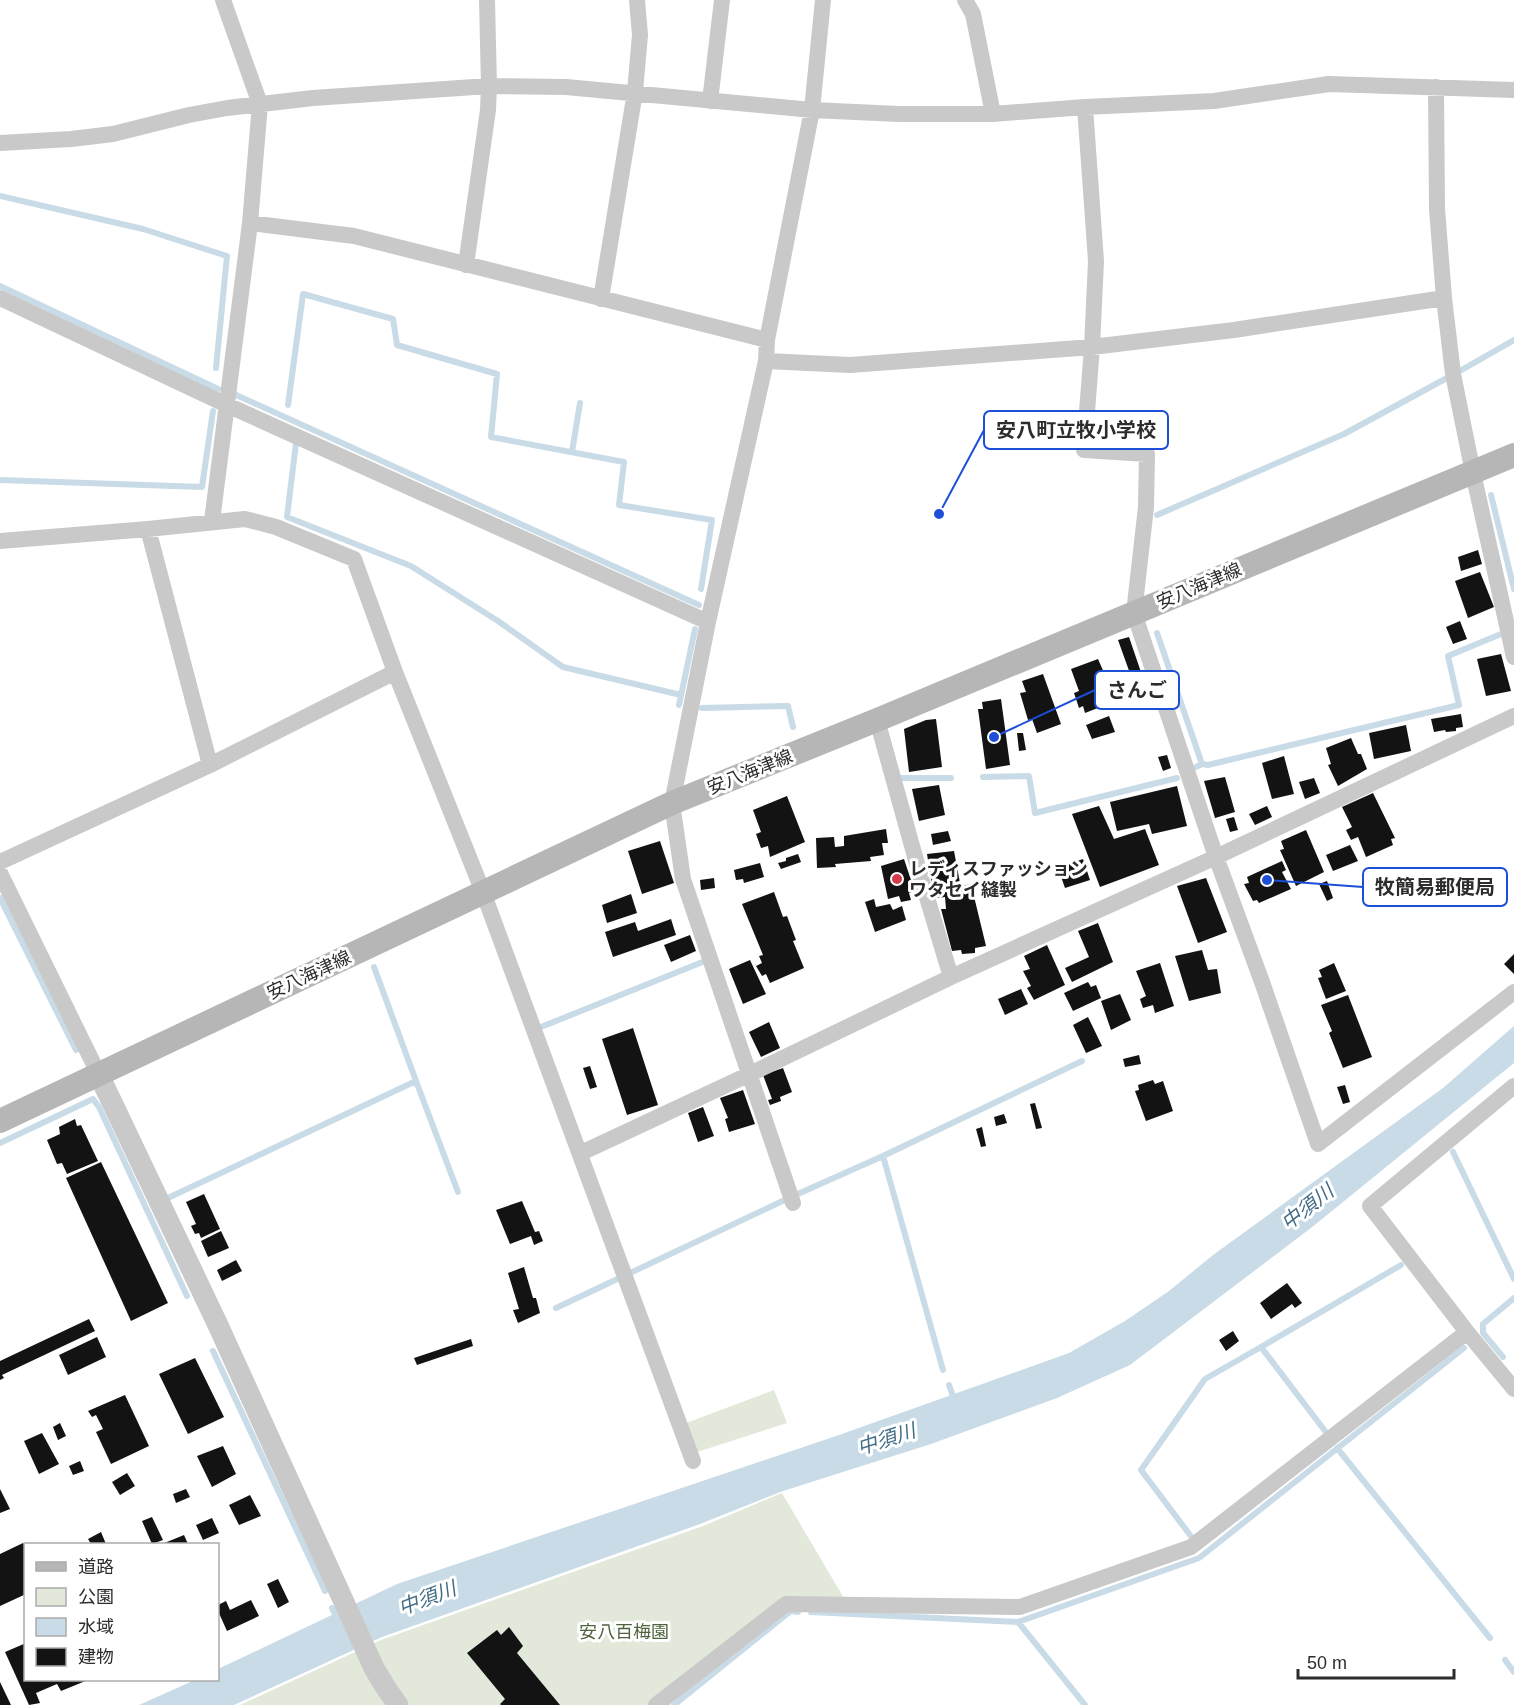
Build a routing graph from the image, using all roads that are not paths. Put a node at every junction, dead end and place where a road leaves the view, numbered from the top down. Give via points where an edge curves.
1 (223, 0) edge
2 (487, 0) edge
3 (637, 0) edge
4 (722, 0) edge
5 (823, 0) edge
6 (965, 0) edge
7 (489, 86) junction
8 (1436, 87) junction
9 (1514, 90) edge
10 (635, 92) junction
11 (710, 101) junction
12 (260, 104) junction
13 (1085, 107) junction
14 (812, 110) junction
15 (993, 114) junction
16 (0, 143) edge
17 (250, 223) junction
18 (466, 265) junction
19 (0, 298) edge
20 (1444, 298) junction
21 (601, 299) junction
22 (767, 340) junction
23 (1092, 347) junction
24 (766, 361) junction
25 (227, 405) junction
26 (1514, 455) edge
27 (1473, 473) junction
28 (212, 521) junction
29 (148, 529) junction
30 (0, 541) edge
31 (1134, 614) junction
32 (708, 622) junction
33 (1514, 657) edge
34 (395, 672) junction
35 (1514, 716) edge
36 (877, 720) junction
37 (210, 765) junction
38 (672, 803) junction
39 (1215, 857) junction
40 (0, 862) edge
41 (0, 873) edge
42 (483, 892) junction
43 (951, 977) junction
44 (1514, 992) edge
45 (750, 1074) junction
46 (99, 1075) junction
47 (1514, 1086) edge
48 (0, 1121) edge
49 (581, 1153) junction
50 (793, 1203) dead end
51 (1467, 1332) junction
52 (1507, 1368) edge
53 (1514, 1389) edge
54 (693, 1461) dead end
55 (398, 1705) edge
56 (656, 1705) edge

1 - 12 street
2 - 7 street
3 - 10 street via 640,35
4 - 11 street
5 - 14 street
6 - 15 street via 974,14
7 - 10 street
7 - 12 street
7 - 18 street
8 - 9 street
8 - 13 street via 1329,84 1214,101
8 - 20 street via 1437,209
10 - 11 street
10 - 21 street
11 - 14 street
12 - 16 street via 189,115 113,134
12 - 17 street
13 - 15 street
13 - 23 street via 1096,261
14 - 15 street
14 - 22 street
17 - 18 street via 354,236
17 - 25 street
18 - 21 street
19 - 25 street
20 - 23 street
20 - 27 street via 1453,374
21 - 22 street
22 - 24 street
23 - 24 street via 850,365
23 - 31 street via 1084,450 1147,454 1146,507
24 - 32 street
25 - 28 street
25 - 32 street
26 - 27 main road, 安八海津線
27 - 31 main road, 安八海津線
27 - 33 street
28 - 29 street
28 - 34 street via 245,519 276,527 354,559
29 - 30 street
29 - 37 street
31 - 36 main road, 安八海津線
31 - 39 street
32 - 38 street
34 - 37 street
34 - 42 street
35 - 39 street
36 - 38 main road, 安八海津線
36 - 43 street
37 - 40 street
38 - 42 main road, 安八海津線
38 - 45 street via 683,879
39 - 43 street
39 - 44 street via 1318,1144
41 - 46 street
42 - 46 main road, 安八海津線
42 - 49 street
43 - 45 street
45 - 49 street
45 - 50 street
46 - 48 main road, 安八海津線
46 - 55 street via 343,1601
47 - 51 street via 1370,1206
49 - 54 street
51 - 52 street
51 - 56 street via 1191,1547 1020,1607 786,1604
52 - 53 street

